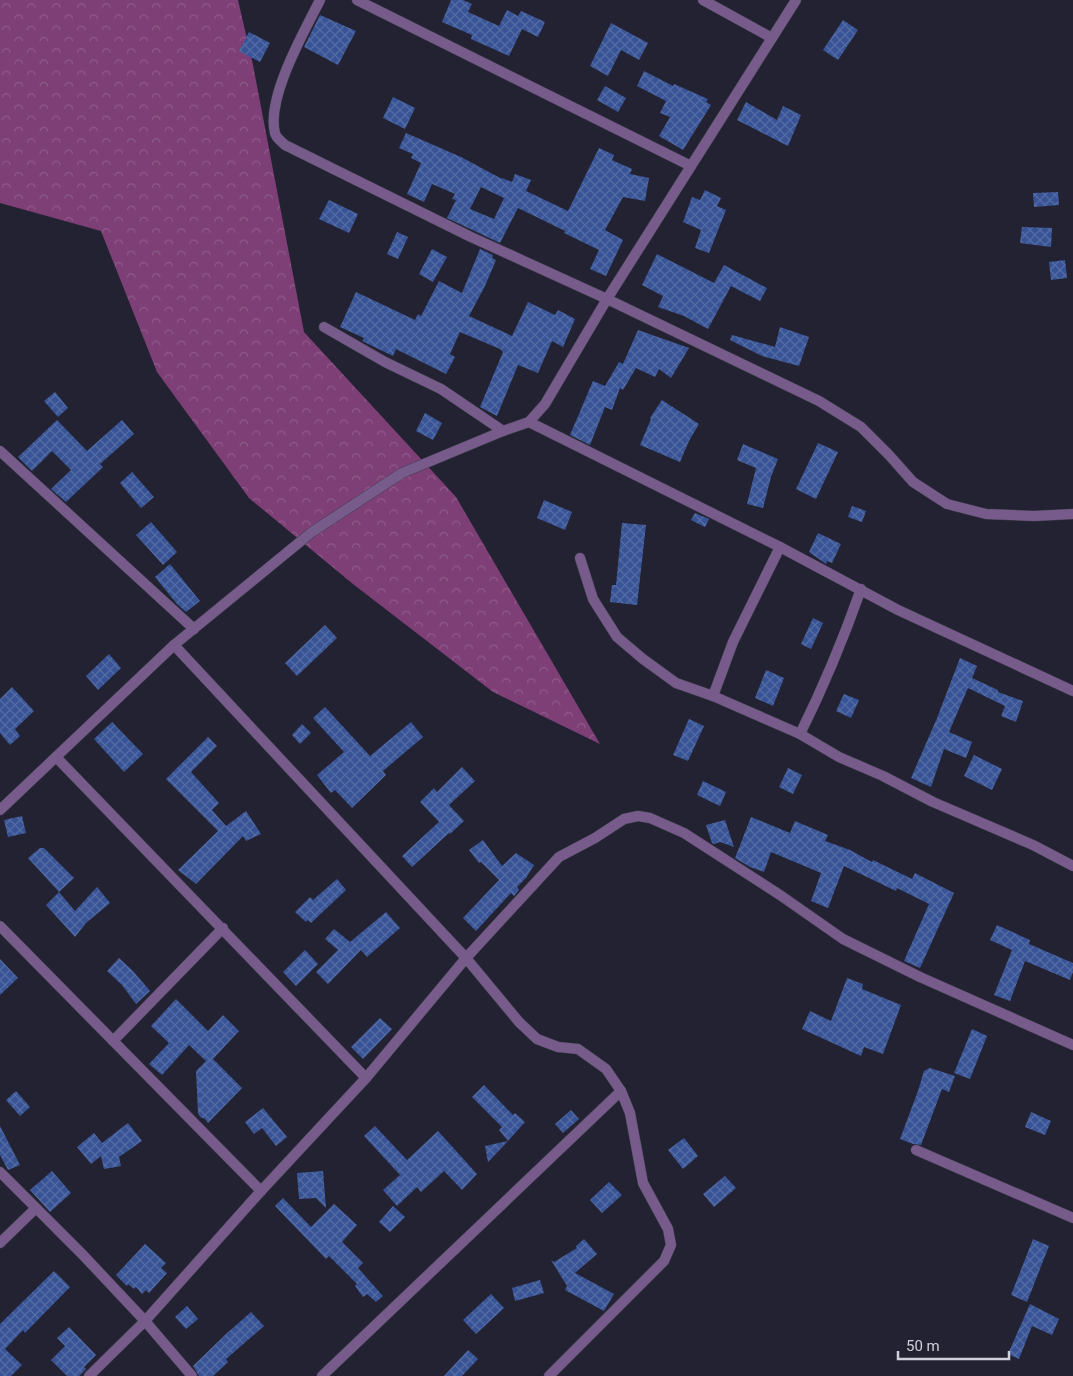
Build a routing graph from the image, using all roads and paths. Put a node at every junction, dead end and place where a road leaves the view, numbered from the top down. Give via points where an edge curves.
1 (320, 0) edge
2 (357, 0) edge
3 (703, 0) edge
4 (796, 0) edge
5 (772, 38) junction
6 (691, 166) junction
7 (607, 299) junction
8 (324, 327) dead end
9 (529, 422) junction
10 (503, 431) junction
11 (0, 451) edge
12 (1073, 514) edge
13 (780, 547) junction
14 (580, 558) dead end
15 (861, 589) junction
16 (194, 629) junction
17 (174, 645) junction
18 (1073, 691) edge
19 (713, 696) junction
20 (800, 734) junction
21 (56, 757) junction
22 (0, 810) edge
23 (1073, 866) edge
24 (0, 926) edge
25 (223, 928) junction
26 (466, 958) junction
27 (113, 1041) junction
28 (1073, 1045) edge
29 (366, 1078) junction
30 (621, 1091) junction
31 (916, 1150) dead end
32 (0, 1172) edge
33 (261, 1190) junction
34 (36, 1208) junction
35 (1073, 1218) edge
36 (0, 1243) edge
37 (145, 1321) junction
38 (89, 1376) edge
39 (192, 1376) edge
40 (322, 1376) edge
41 (549, 1376) edge

1 - 7 street via 288,65 276,102 275,135 285,145 471,238
2 - 6 street
3 - 5 street
4 - 5 street
5 - 6 street
6 - 7 street
7 - 9 street via 545,404
7 - 12 street via 819,401 861,427 913,482 946,504 986,514
8 - 10 street via 384,362 442,390
9 - 10 street
9 - 13 street
10 - 16 street via 402,473 312,532
11 - 16 street
13 - 15 street
13 - 19 street via 733,642
14 - 19 street via 593,599 617,637 676,683
15 - 18 street via 898,610
15 - 20 street via 840,649
16 - 17 street
17 - 21 street
17 - 26 street
19 - 20 street
20 - 23 street via 840,757
21 - 22 street
21 - 25 street
24 - 27 street
25 - 27 street
25 - 29 street
26 - 28 street via 559,857 624,819 638,816 684,833 843,939
26 - 29 street
26 - 30 street via 537,1039 578,1049 606,1069
27 - 33 street
29 - 33 street
30 - 40 street
30 - 41 street via 630,1113 643,1183 668,1229 670,1245 664,1261
31 - 35 street
32 - 34 street
33 - 37 street
34 - 36 street
34 - 37 street
37 - 38 street
37 - 39 street

